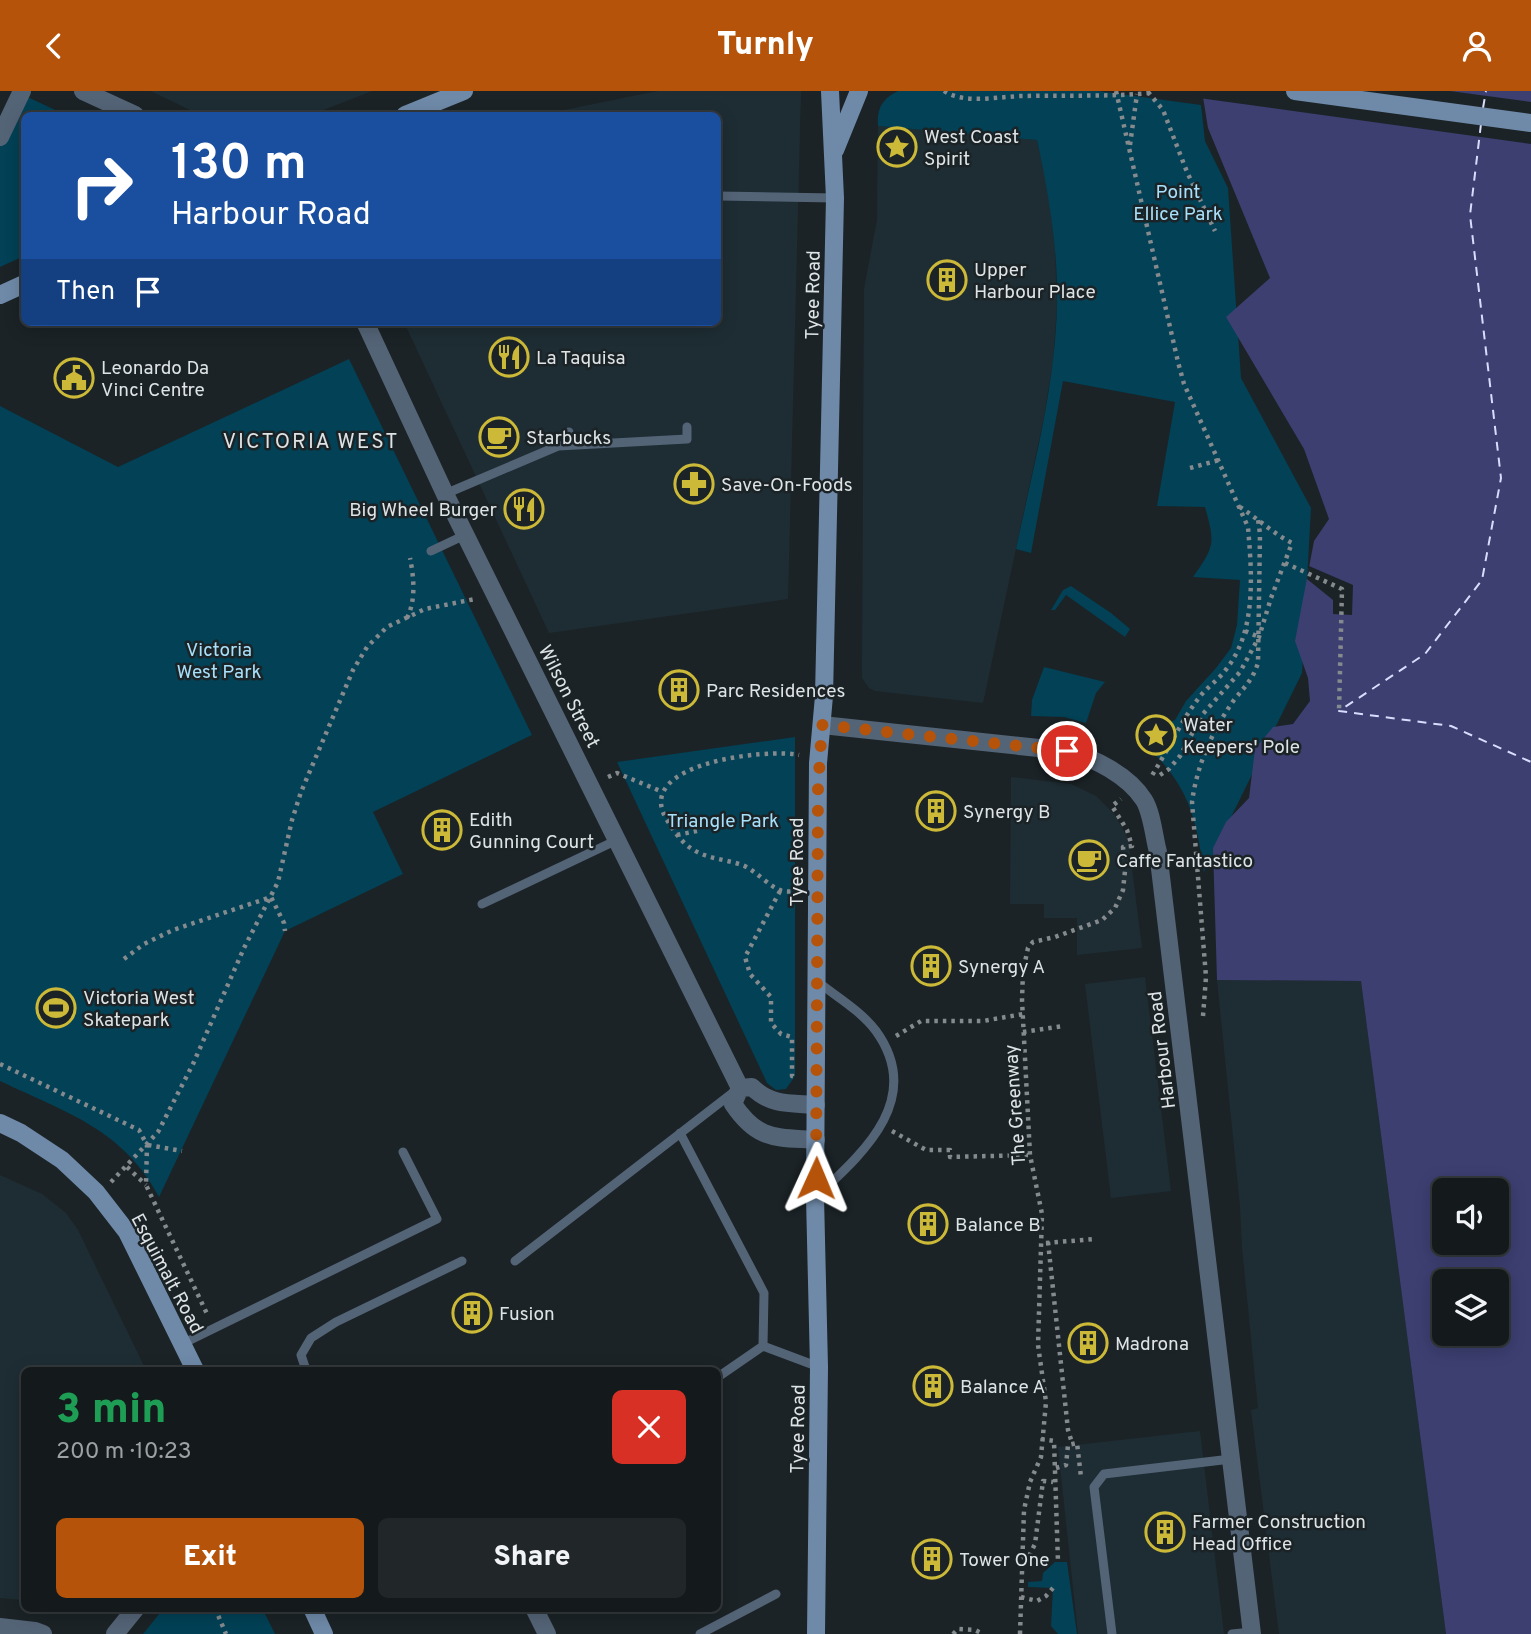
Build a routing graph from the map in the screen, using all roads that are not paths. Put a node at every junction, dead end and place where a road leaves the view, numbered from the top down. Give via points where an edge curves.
1 (22, 91) edge
2 (83, 91) edge
3 (464, 91) edge
4 (830, 91) edge
5 (859, 91) edge
6 (1295, 91) edge
7 (128, 112) edge
8 (412, 112) edge
9 (1531, 123) edge
10 (0, 137) edge
11 (833, 153) junction
12 (721, 196) edge
13 (835, 198) junction
14 (21, 284) edge
15 (0, 295) edge
16 (367, 326) edge
17 (687, 427) dead end
18 (628, 431) dead end
19 (569, 432) dead end
20 (628, 442) junction
21 (569, 445) junction
22 (445, 495) junction
23 (465, 535) junction
24 (431, 551) dead end
25 (822, 725) junction
26 (617, 839) junction
27 (482, 904) dead end
28 (817, 981) junction
29 (740, 1088) junction
30 (816, 1105) junction
31 (0, 1123) edge
32 (680, 1133) junction
33 (816, 1140) junction
34 (402, 1152) dead end
35 (816, 1198) junction
36 (462, 1261) dead end
37 (515, 1262) dead end
38 (182, 1344) junction
39 (763, 1346) junction
40 (194, 1367) edge
41 (305, 1367) edge
42 (819, 1367) junction
43 (721, 1375) edge
44 (1231, 1459) junction
45 (776, 1594) dead end
46 (133, 1612) edge
47 (314, 1612) edge
48 (536, 1612) edge
49 (0, 1627) edge
50 (1252, 1633) edge
51 (43, 1634) edge
52 (115, 1634) edge
53 (324, 1634) edge
54 (547, 1634) edge
55 (700, 1634) edge
56 (816, 1634) edge
57 (1112, 1634) edge
58 (1232, 1634) edge

1 - 10 street
2 - 7 street
3 - 8 street
4 - 11 street, Tyee Road
5 - 11 street
6 - 9 street
11 - 13 street, Tyee Road
12 - 13 lane
13 - 25 street, Tyee Road
14 - 15 street
16 - 22 street, Wilson Street
17 - 20 lane via 687,439
18 - 20 lane
19 - 21 lane
20 - 21 lane
21 - 22 lane
22 - 23 street, Wilson Street
23 - 24 lane
23 - 26 street, Wilson Street
25 - 28 street, Tyee Road
25 - 44 street, Harbour Road via 1067,751 1105,765 1145,802 1158,852
26 - 27 lane
26 - 29 street, Wilson Street
28 - 30 street, Tyee Road
28 - 35 lane via 866,1020 883,1044 893,1082 882,1125
29 - 30 street via 752,1087 763,1098 777,1102
29 - 32 lane
29 - 33 street, Wilson Street via 733,1104 756,1131
30 - 33 street, Tyee Road
31 - 38 street, Esquimalt Road via 62,1160 96,1192 127,1232
32 - 37 lane
32 - 39 lane via 764,1293
33 - 35 street, Tyee Road
34 - 38 lane via 437,1219
35 - 42 street, Tyee Road
36 - 41 lane via 311,1338 301,1355
38 - 40 street, Esquimalt Road
39 - 42 lane
39 - 43 lane
42 - 56 street, Tyee Road
44 - 50 street, Harbour Road
44 - 57 lane via 1104,1474 1094,1487
45 - 55 lane
46 - 52 street
47 - 53 street
48 - 54 street
49 - 51 street
50 - 58 lane

